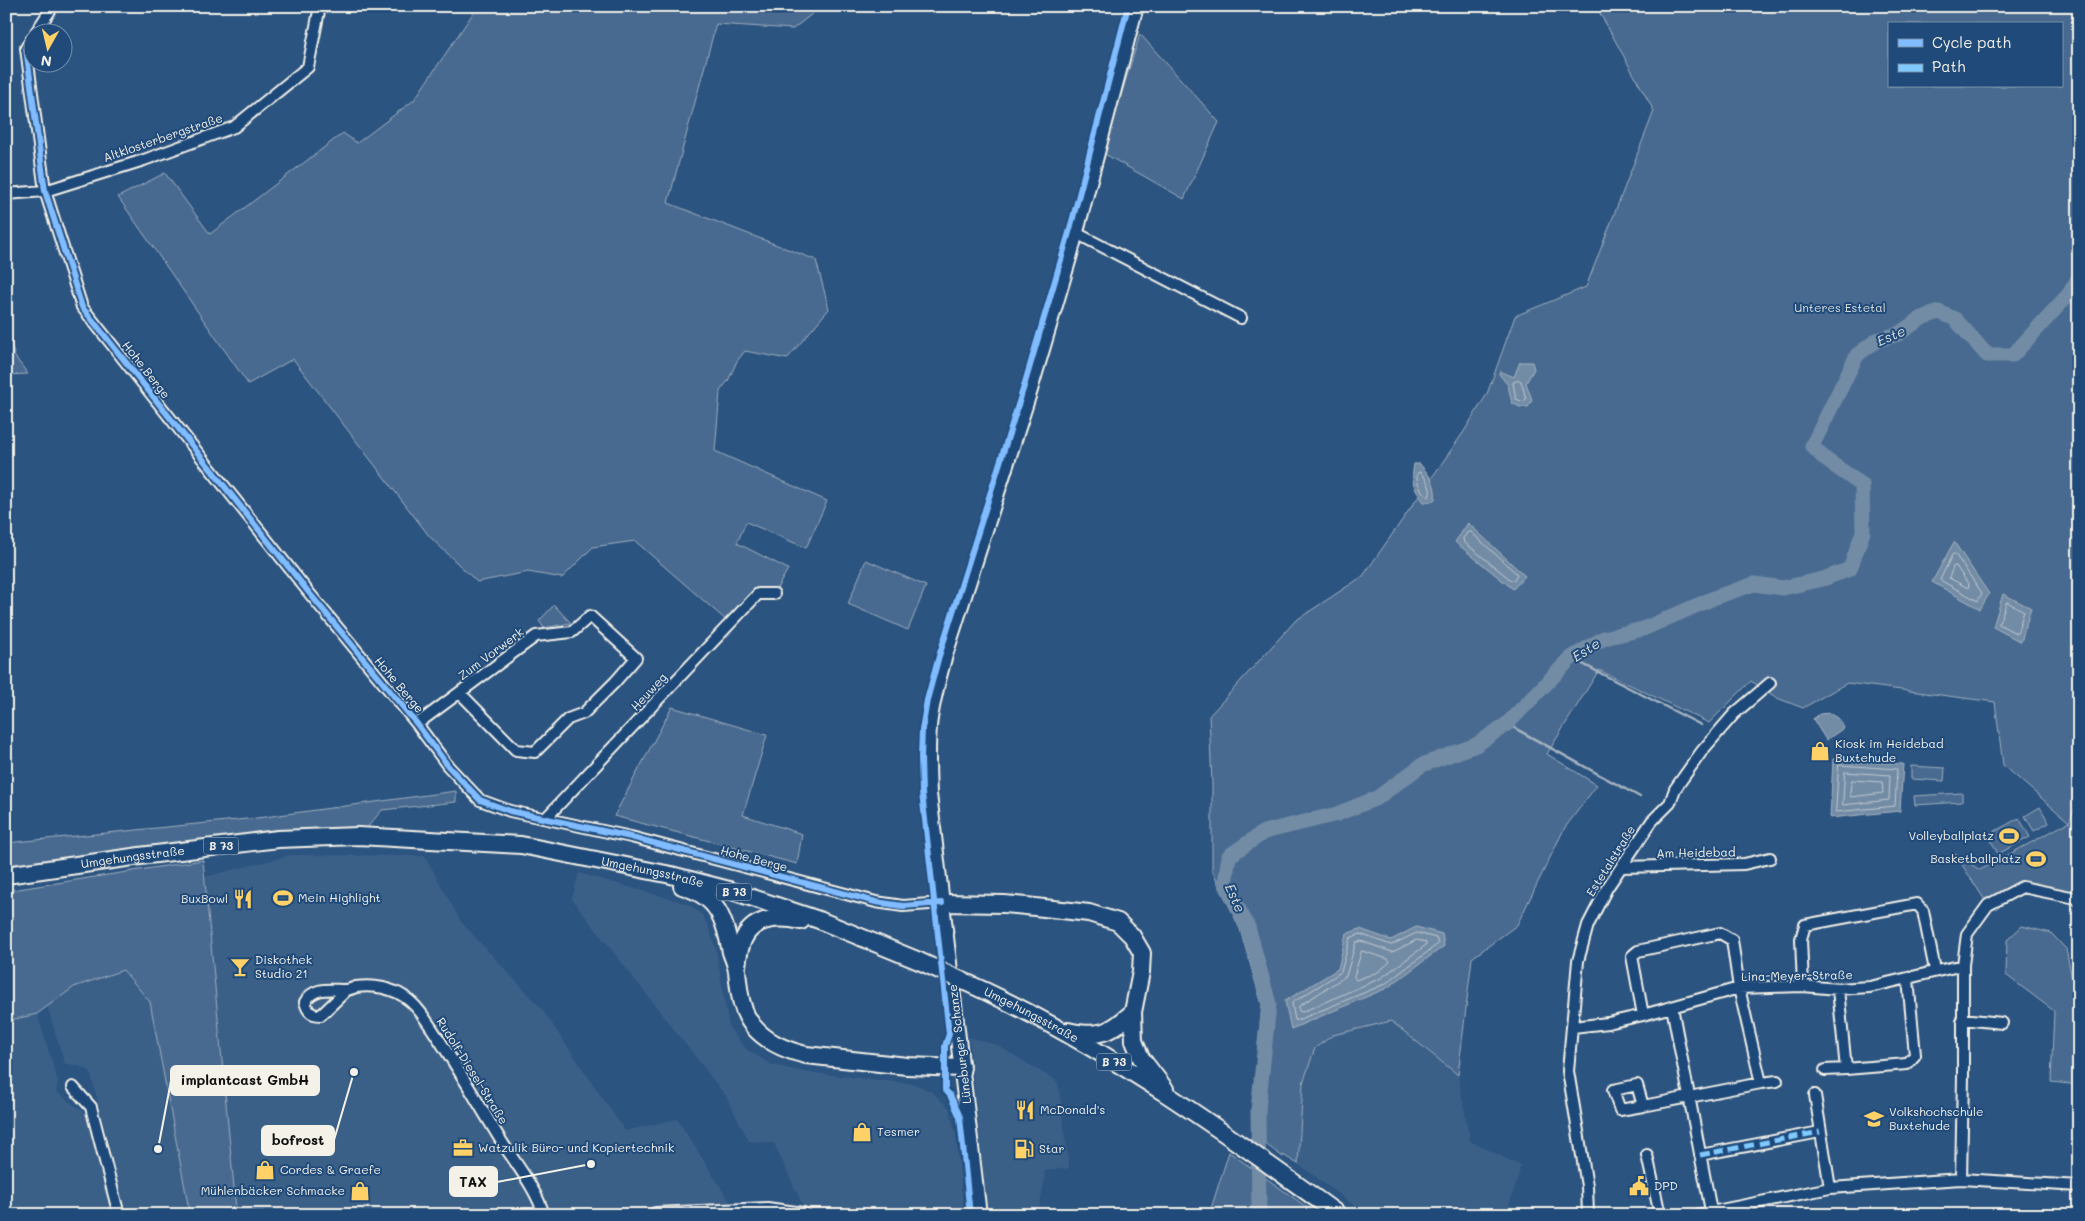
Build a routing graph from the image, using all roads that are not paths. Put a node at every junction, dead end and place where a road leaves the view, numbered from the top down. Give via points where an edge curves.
1 (53, 6) edge
2 (320, 6) edge
3 (1136, 6) edge
4 (43, 22) edge
5 (29, 72) edge
6 (44, 191) junction
7 (6, 194) edge
8 (1076, 232) junction
9 (1241, 318) dead end
10 (774, 594) dead end
11 (1770, 683) dead end
12 (460, 693) junction
13 (417, 724) junction
14 (546, 818) junction
15 (590, 857) junction
16 (1770, 858) dead end
17 (1622, 866) junction
18 (6, 875) edge
19 (2079, 901) edge
20 (942, 903) junction
21 (873, 941) junction
22 (1963, 965) junction
23 (736, 968) junction
24 (1934, 970) junction
25 (1908, 979) junction
26 (1803, 986) junction
27 (1739, 988) junction
28 (1838, 989) junction
29 (347, 990) dead end
30 (1672, 1007) junction
31 (1133, 1012) junction
32 (1643, 1015) junction
33 (1962, 1019) junction
34 (2002, 1023) dead end
35 (1574, 1027) junction
36 (1059, 1029) junction
37 (962, 1068) junction
38 (1846, 1069) junction
39 (1824, 1070) dead end
40 (1777, 1081) dead end
41 (1761, 1083) junction
42 (73, 1087) dead end
43 (1170, 1095) junction
44 (1815, 1096) dead end
45 (1688, 1097) junction
46 (1644, 1106) dead end
47 (1820, 1132) junction
48 (1647, 1155) dead end
49 (1700, 1155) junction
50 (1961, 1179) junction
51 (2079, 1186) edge
52 (1830, 1188) junction
53 (1711, 1212) junction
54 (119, 1215) edge
55 (544, 1215) edge
56 (656, 1215) edge
57 (803, 1215) edge
58 (979, 1215) edge
59 (1339, 1215) edge
60 (1588, 1215) edge
61 (1660, 1215) edge
62 (1696, 1215) edge

1 - 4 street
2 - 6 street, Altklosterbergstraße via 308,66 234,127 144,160
3 - 8 main road, Lüneburger Schanze
5 - 6 street, Hohe Berge
6 - 7 street, Altklosterbergstraße
6 - 13 street, Hohe Berge via 82,307
8 - 9 street
8 - 20 main road, Lüneburger Schanze via 1030,390 944,658 933,703 927,756
10 - 14 street, Heuweg via 758,594
11 - 17 street, Estetalstraße via 1734,714 1702,751 1675,789 1670,803 1652,821
12 - 12 street, Zum Vorwerk via 536,636 572,632 590,616 636,658 584,713 568,719 535,752 516,750
12 - 13 street, Zum Vorwerk
13 - 14 street, Hohe Berge via 448,766 480,800 510,811
14 - 20 street, Hohe Berge via 631,837 876,902 903,906
15 - 18 main road, Umgehungsstraße / B 73 via 521,845 358,836 278,839
15 - 21 main road, Umgehungsstraße / B 73 via 729,890
15 - 23 main road via 693,889 707,898 724,922
16 - 17 street, Am Heidebad via 1744,864
17 - 35 street, Estetalstraße via 1588,925 1578,962
19 - 22 street via 2022,887 1988,904 1966,934
20 - 31 main road via 1004,904 1088,913 1118,922 1142,953
20 - 37 main road, Lüneburger Schanze
21 - 23 main road via 797,920 769,919 744,938
21 - 36 main road, Umgehungsstraße / B 73, bridge via 985,991
22 - 24 street, Lina-Meyer-Straße
22 - 33 street
23 - 37 main road via 744,1011 752,1025 764,1037 784,1048 806,1055 865,1062
24 - 25 street, Lina-Meyer-Straße
24 - 26 street via 1923,911 1917,904 1805,925 1801,939
25 - 28 street, Lina-Meyer-Straße via 1870,987
25 - 38 street via 1915,1056 1907,1064
26 - 27 street, Lina-Meyer-Straße
26 - 28 street, Lina-Meyer-Straße
27 - 30 street, Lina-Meyer-Straße
27 - 32 street via 1732,940 1720,932 1638,951 1632,956
27 - 41 street
28 - 38 street
29 - 55 street, Rudolf-Diesel-Straße via 375,986 386,989 410,1001 420,1011 529,1184
30 - 32 street, Lina-Meyer-Straße
30 - 45 street
31 - 36 main road via 1114,1029 1097,1034
31 - 43 main road via 1134,1041 1141,1058
32 - 35 street, Lina-Meyer-Straße
33 - 34 street
33 - 50 street
35 - 60 street, Estetalstraße via 1568,1071 1587,1186
36 - 43 main road, Umgehungsstraße / B 73
37 - 58 main road, Lüneburger Schanze
38 - 39 street
40 - 41 street
41 - 45 street
42 - 54 street via 91,1107
43 - 59 main road, Umgehungsstraße / B 73
44 - 47 street
45 - 46 street
45 - 49 street
47 - 49 street
47 - 52 street
48 - 61 street
49 - 53 street
50 - 51 street
50 - 52 street
52 - 53 street
53 - 62 street
56 - 57 main road via 767,1210

